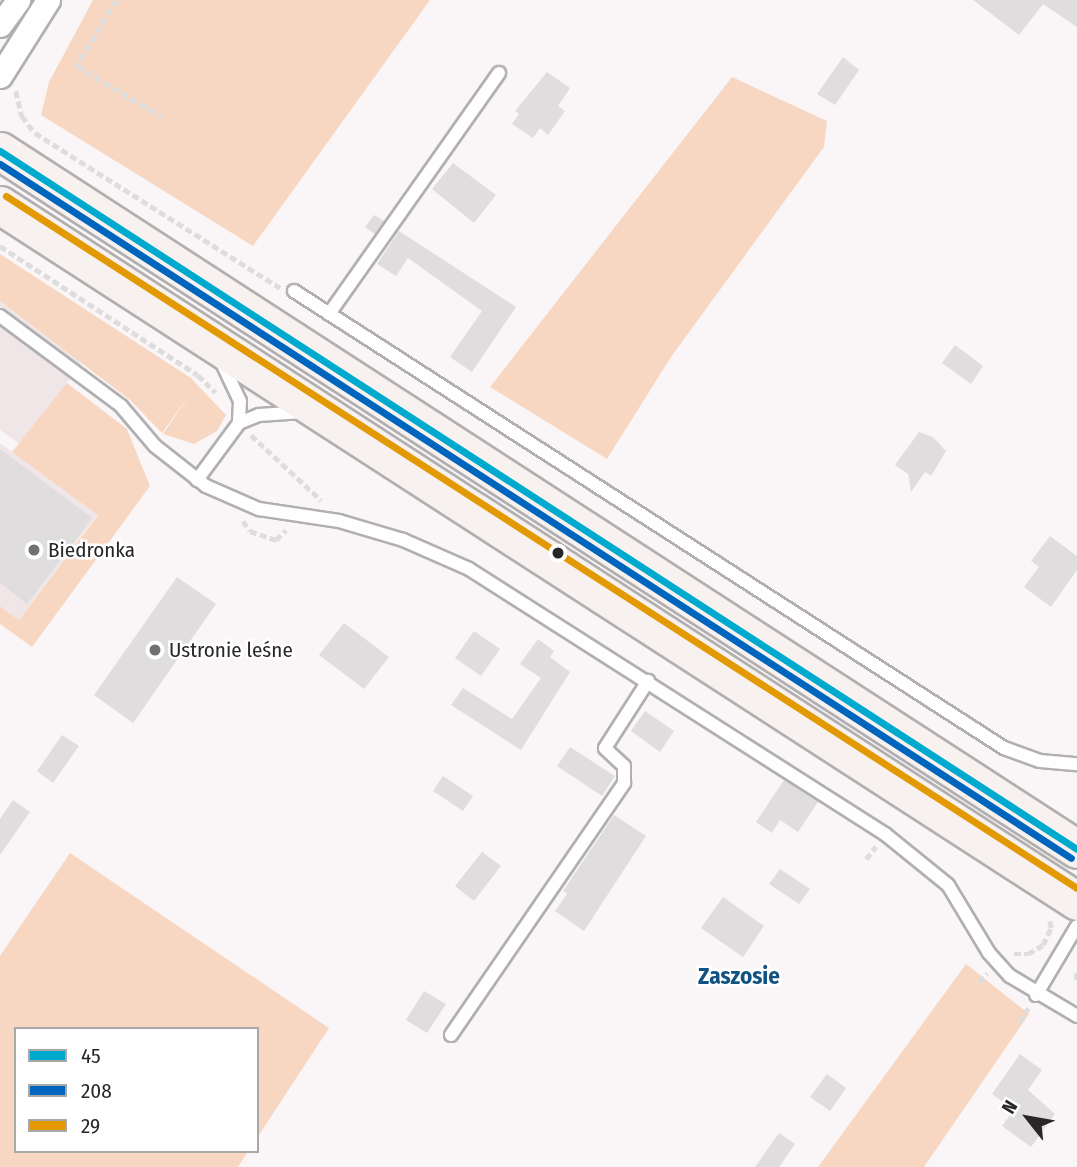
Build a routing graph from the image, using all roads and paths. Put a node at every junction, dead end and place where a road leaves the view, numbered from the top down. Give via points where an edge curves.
1 (18, 0) edge
2 (48, 0) edge
3 (117, 0) edge
4 (0, 25) edge
5 (499, 73) dead end
6 (4, 81) edge
7 (162, 117) dead end
8 (0, 151) edge
9 (0, 205) edge
10 (0, 246) edge
11 (294, 291) joint
12 (329, 314) junction
13 (0, 316) edge
14 (198, 333) junction
15 (216, 394) dead end
16 (323, 413) junction
17 (239, 423) junction
18 (250, 434) dead end
19 (197, 480) junction
20 (339, 521) junction
21 (250, 531) dead end
22 (276, 540) dead end
23 (648, 681) junction
24 (1077, 764) edge
25 (1077, 849) edge
26 (1062, 906) edge
27 (1077, 926) edge
28 (1008, 948) dead end
29 (1077, 974) edge
30 (1077, 980) edge
31 (1036, 995) junction
32 (1077, 1016) edge
33 (451, 1035) dead end

1 - 4 street
2 - 6 street
3 - 7 path via 77,66
5 - 12 lane
6 - 11 path via 16,91 22,117 35,133 272,286
8 - 25 main road
9 - 14 main road
10 - 15 path via 198,375
11 - 12 lane
12 - 24 lane via 1004,748 1040,761
13 - 19 lane via 121,406 155,446
14 - 16 main road
14 - 17 lane via 232,380 240,401
16 - 17 lane via 259,415
16 - 26 main road
17 - 19 lane
18 - 20 path
19 - 20 lane via 259,509
20 - 23 lane via 403,540 469,569
21 - 22 path
23 - 31 lane via 928,864 948,885 989,953
23 - 33 lane via 605,748 624,766 624,783
26 - 28 path via 1043,945 1019,956
27 - 31 lane
29 - 30 path
31 - 32 lane

